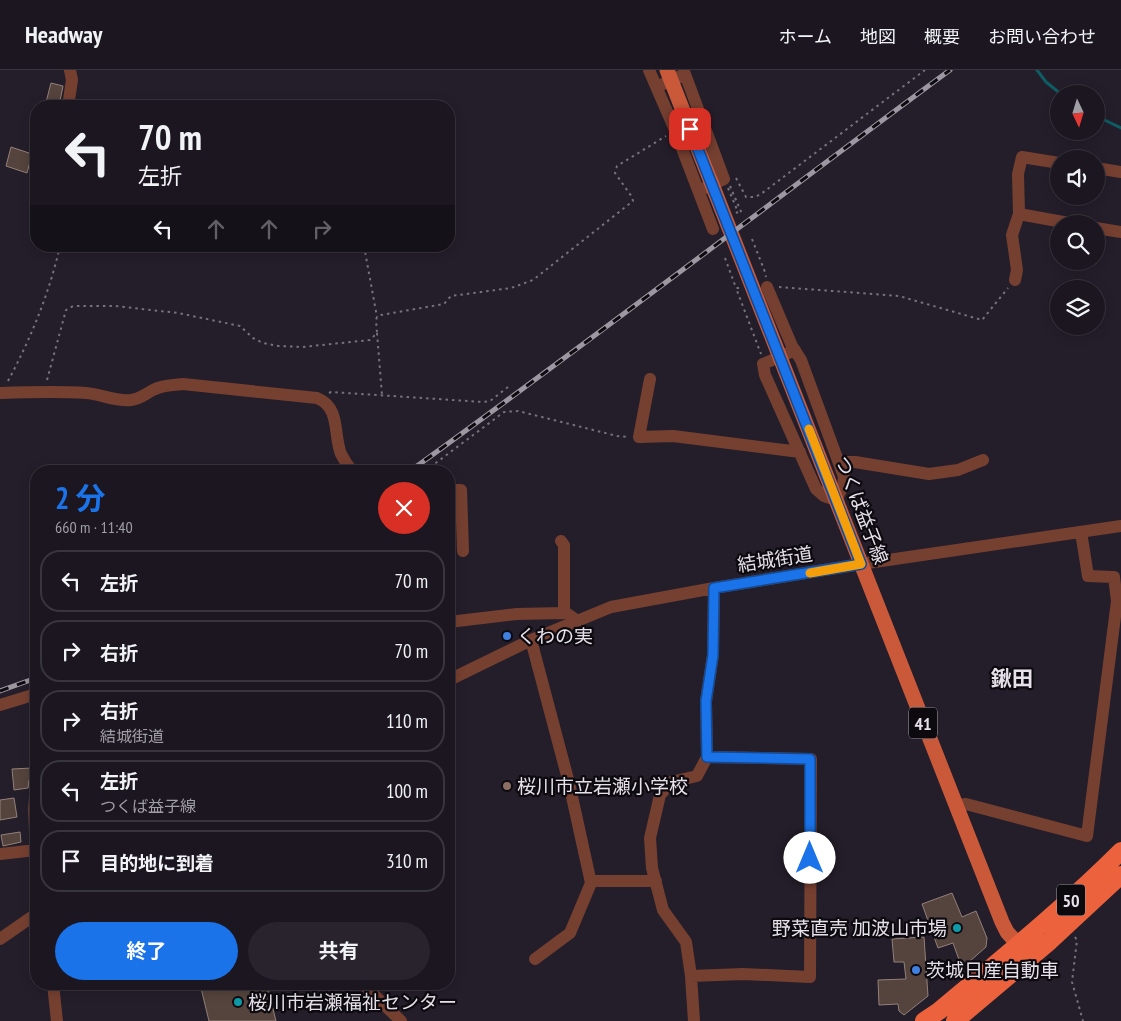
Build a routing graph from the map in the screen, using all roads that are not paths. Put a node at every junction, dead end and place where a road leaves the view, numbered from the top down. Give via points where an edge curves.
1 (70, 70) edge
2 (649, 70) edge
3 (668, 72) edge
4 (656, 87) junction
5 (69, 100) dead end
6 (701, 118) junction
7 (675, 130) junction
8 (1050, 162) edge
9 (1105, 169) edge
10 (1121, 172) edge
11 (699, 191) junction
12 (1019, 214) junction
13 (1050, 220) edge
14 (714, 229) dead end
15 (1105, 229) edge
16 (1121, 232) edge
17 (1015, 280) road end
18 (767, 287) road end
19 (795, 350) junction
20 (650, 379) dead end
21 (2, 390) edge
22 (800, 452) junction
23 (983, 460) dead end
24 (348, 465) edge
25 (840, 465) junction
26 (455, 490) edge
27 (836, 500) junction
28 (1121, 526) edge
29 (1081, 532) junction
30 (562, 542) dead end
31 (463, 551) dead end
32 (861, 564) junction
33 (714, 588) junction
34 (564, 613) junction
35 (576, 620) junction
36 (455, 621) edge
37 (531, 640) junction
38 (455, 677) edge
39 (30, 696) edge
40 (0, 704) edge
41 (707, 757) junction
42 (956, 806) junction
43 (1121, 851) edge
44 (30, 852) edge
45 (0, 854) edge
46 (1121, 875) edge
47 (656, 881) junction
48 (591, 883) junction
49 (30, 918) edge
50 (0, 939) edge
51 (1018, 945) junction
52 (1030, 958) junction
53 (536, 959) dead end
54 (691, 976) junction
55 (54, 990) edge
56 (369, 990) edge
57 (57, 1021) edge
58 (401, 1021) edge
59 (694, 1021) edge
60 (924, 1021) edge
61 (955, 1021) edge

1 - 5 street
2 - 4 street
3 - 27 main road, つくば益子線 / 41
4 - 6 street via 685,74
4 - 7 street
6 - 7 street
6 - 11 street via 730,177
7 - 11 street
8 - 12 street via 1022,157 1018,174
9 - 10 street
11 - 14 street
12 - 13 street
12 - 17 street via 1012,235 1017,270
15 - 16 street
18 - 19 street
19 - 22 street via 763,364
19 - 25 street
20 - 22 street via 639,437 673,436
21 - 24 street via 88,393 130,400 153,390 183,384 317,398 324,401 333,414 341,453
22 - 27 street via 816,489
23 - 25 street via 958,470 929,474 855,462
25 - 27 street via 845,482
26 - 31 street via 461,490
27 - 32 main road, つくば益子線 / 41
28 - 29 street, 結城街道
29 - 32 street, 結城街道
29 - 42 street via 1088,576 1114,577 1117,601 1087,836 966,804
30 - 34 street
32 - 33 street, 結城街道
32 - 42 main road, つくば益子線 / 41
33 - 35 street, 結城街道 via 611,607
33 - 41 street via 713,655 706,701
34 - 35 street
34 - 36 street via 517,614
35 - 37 street, 結城街道
37 - 38 street, 結城街道
37 - 48 street via 569,783
39 - 40 street
41 - 47 street via 697,776 671,782 660,795 650,838
41 - 54 street via 810,759 810,977
42 - 51 main road, つくば益子線 / 41 via 1002,922
43 - 51 highway, 50
44 - 45 street
46 - 52 highway, 50
47 - 48 street
47 - 54 street via 663,910 686,942
48 - 53 street via 570,933
49 - 50 street
51 - 52 main road, つくば益子線 / 41
51 - 60 highway, 50
52 - 61 highway, 50
54 - 59 street
55 - 57 street
56 - 58 street

